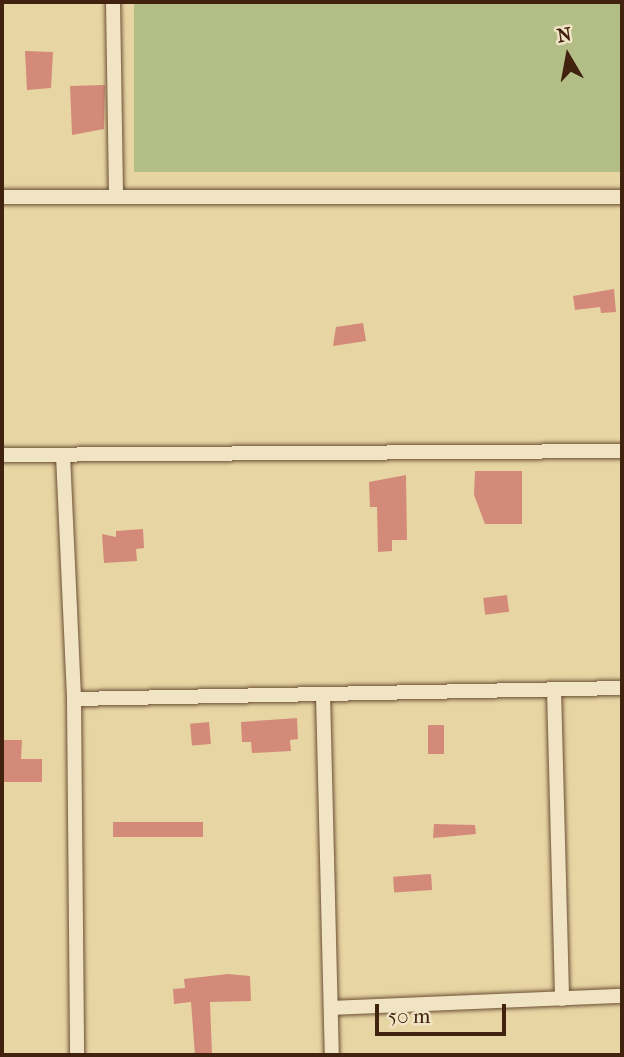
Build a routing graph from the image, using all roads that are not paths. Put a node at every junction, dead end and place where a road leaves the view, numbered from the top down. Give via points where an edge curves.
1 (113, 2) edge
2 (2, 197) edge
3 (117, 197) junction
4 (622, 197) edge
5 (622, 451) edge
6 (2, 455) edge
7 (62, 455) junction
8 (622, 688) edge
9 (554, 689) junction
10 (323, 694) junction
11 (74, 699) junction
12 (622, 996) edge
13 (562, 999) junction
14 (331, 1007) junction
15 (77, 1055) edge
16 (332, 1055) edge

1 - 3 street
2 - 3 street
3 - 4 street
5 - 7 street
6 - 7 street
7 - 11 street
8 - 9 street
9 - 10 street
9 - 13 street
10 - 11 street
10 - 14 street
11 - 15 street
12 - 13 street
13 - 14 street
14 - 16 street

